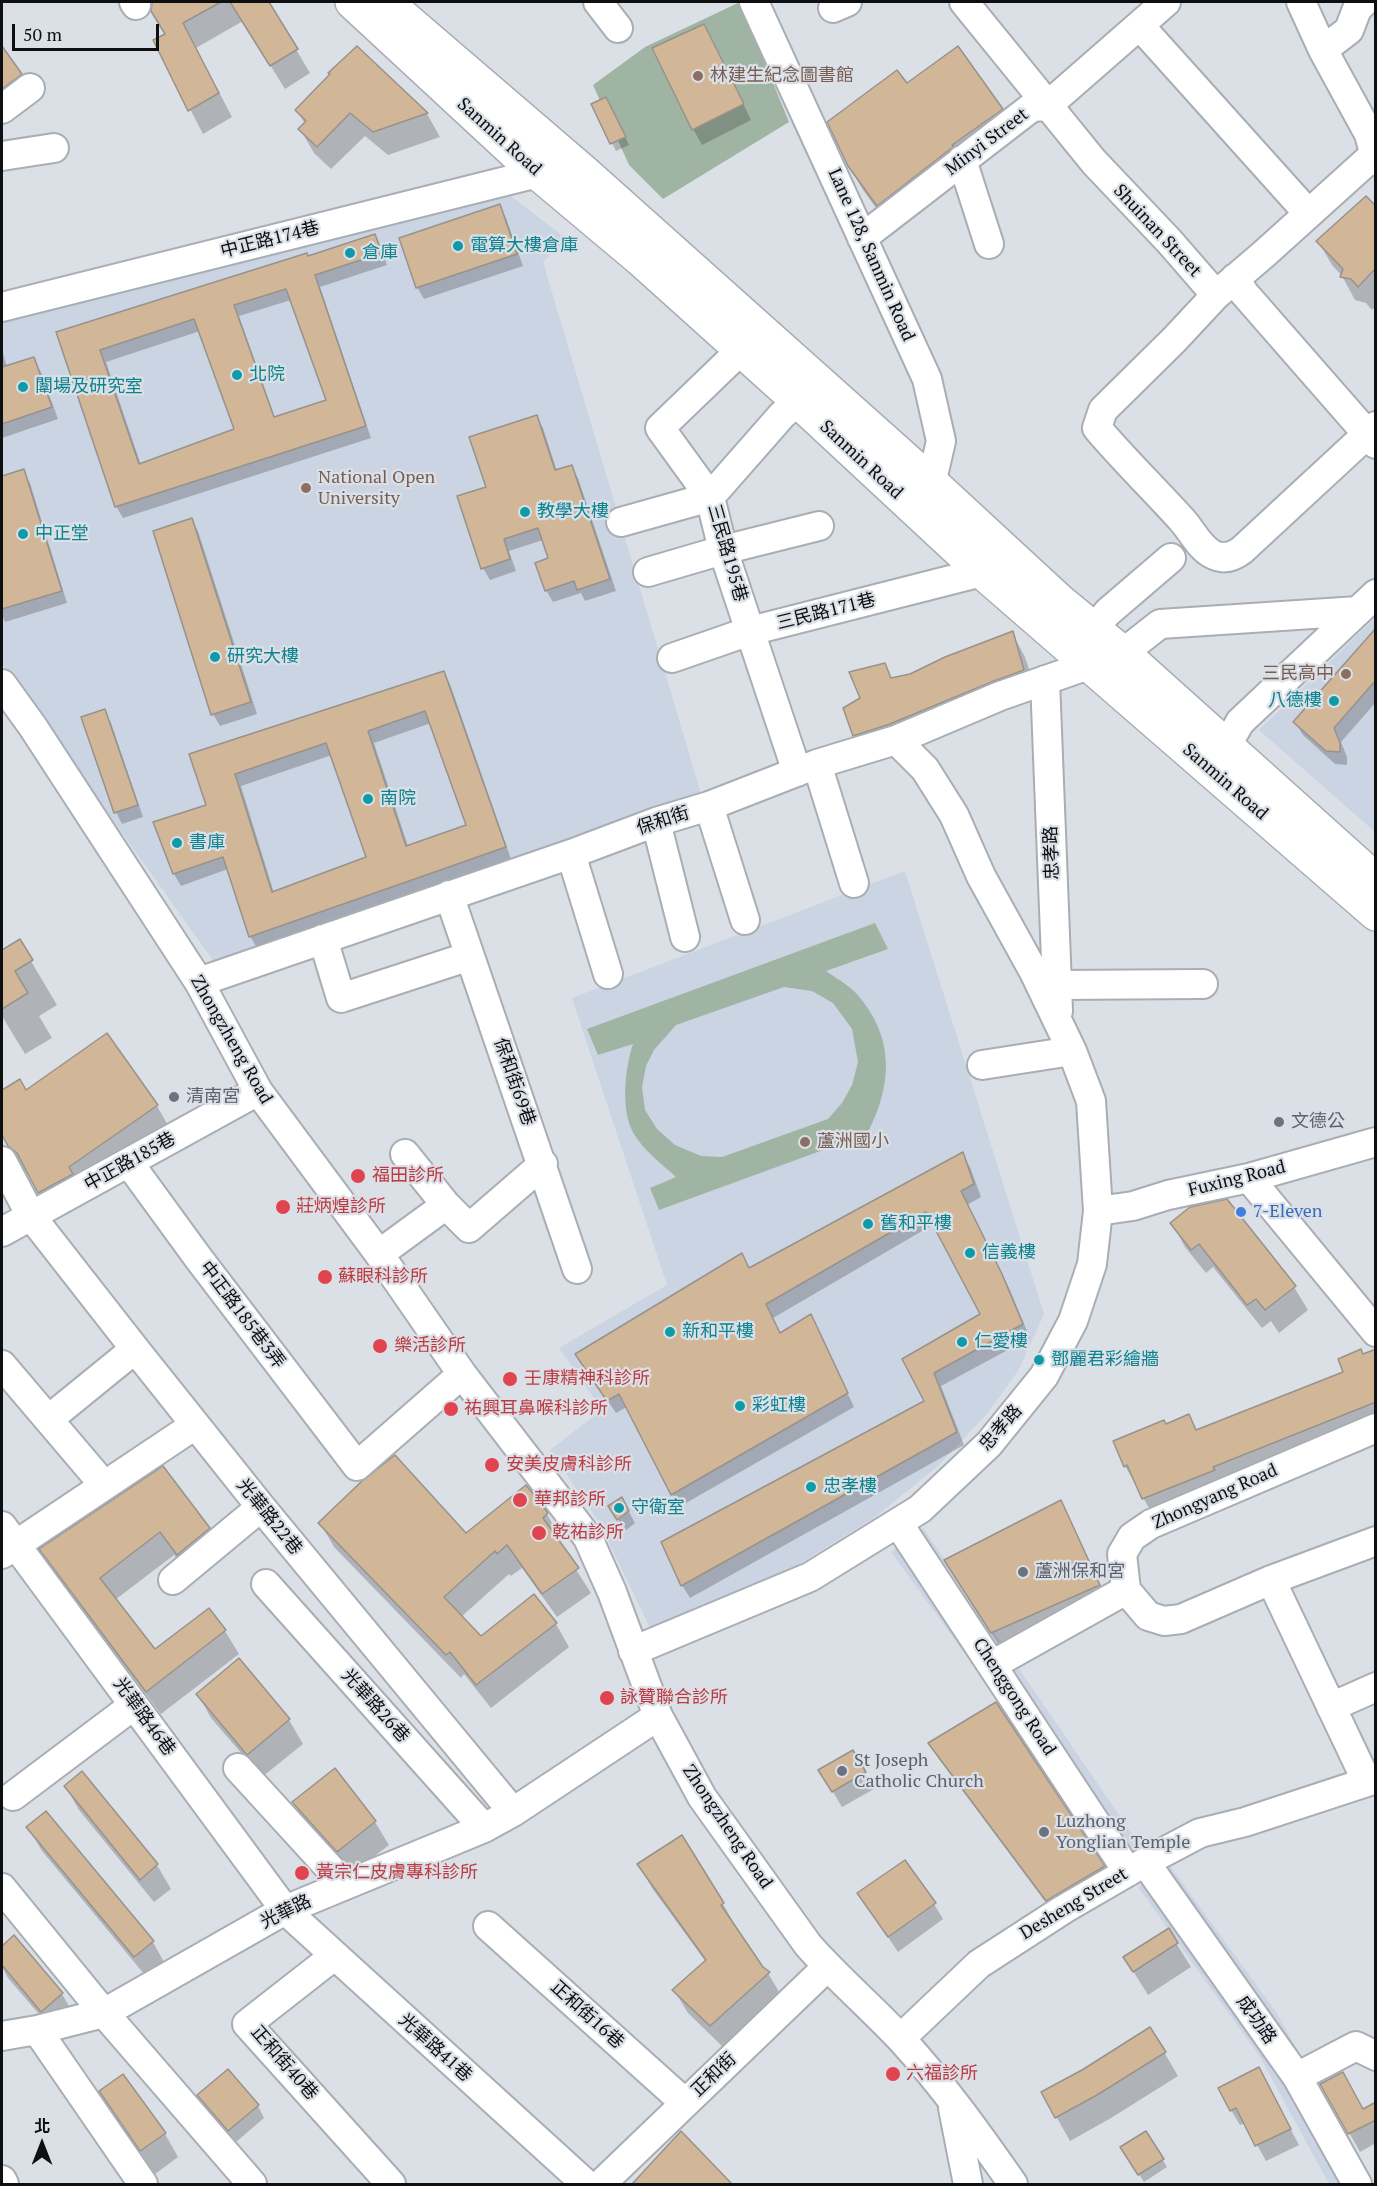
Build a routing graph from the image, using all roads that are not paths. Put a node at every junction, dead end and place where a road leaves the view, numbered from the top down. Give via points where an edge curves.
1 (352, 2) edge
2 (598, 2) edge
3 (754, 2) edge
4 (964, 2) edge
5 (1166, 2) edge
6 (1300, 2) edge
7 (1364, 2) edge
8 (399, 5) edge
9 (1140, 26) junction
10 (618, 28) dead end
11 (1323, 51) junction
12 (30, 88) dead end
13 (1047, 106) junction
14 (2, 110) edge
15 (54, 148) dead end
16 (2, 156) edge
17 (1375, 156) edge
18 (962, 160) junction
19 (538, 173) junction
20 (1308, 213) junction
21 (862, 238) junction
22 (989, 244) dead end
23 (1225, 286) junction
24 (2, 307) edge
25 (741, 350) junction
26 (798, 401) junction
27 (1373, 434) edge
28 (931, 482) junction
29 (710, 497) junction
30 (923, 519) junction
31 (621, 522) dead end
32 (819, 526) dead end
33 (723, 549) junction
34 (1171, 558) dead end
35 (648, 572) dead end
36 (982, 572) junction
37 (1367, 602) edge
38 (1093, 628) junction
39 (750, 631) junction
40 (1123, 653) junction
41 (672, 657) dead end
42 (1089, 665) junction
43 (1045, 680) junction
44 (2, 685) edge
45 (896, 740) junction
46 (1226, 747) junction
47 (807, 768) junction
48 (709, 807) junction
49 (656, 822) junction
50 (571, 854) junction
51 (1376, 880) edge
52 (854, 883) dead end
53 (449, 895) junction
54 (1376, 914) edge
55 (745, 920) dead end
56 (685, 937) dead end
57 (323, 939) junction
58 (470, 956) junction
59 (608, 974) dead end
60 (199, 982) junction
61 (1203, 984) dead end
62 (1057, 985) junction
63 (1058, 1025) junction
64 (1072, 1052) junction
65 (982, 1065) dead end
66 (258, 1091) junction
67 (1376, 1142) edge
68 (405, 1154) dead end
69 (2, 1161) edge
70 (129, 1163) junction
71 (543, 1164) junction
72 (1249, 1178) junction
73 (446, 1205) junction
74 (1098, 1210) junction
75 (31, 1216) junction
76 (2, 1232) edge
77 (380, 1254) junction
78 (577, 1269) dead end
79 (1376, 1332) edge
80 (135, 1349) junction
81 (2, 1365) edge
82 (462, 1374) junction
83 (49, 1419) junction
84 (195, 1425) junction
85 (1376, 1428) edge
86 (104, 1485) junction
87 (261, 1507) junction
88 (898, 1523) junction
89 (6, 1541) edge
90 (1376, 1541) edge
91 (173, 1580) dead end
92 (1271, 1580) junction
93 (266, 1584) dead end
94 (1126, 1590) junction
95 (633, 1651) junction
96 (992, 1665) junction
97 (1376, 1687) edge
98 (134, 1705) junction
99 (1331, 1707) junction
100 (658, 1716) junction
101 (238, 1768) dead end
102 (1371, 1780) edge
103 (13, 1796) dead end
104 (513, 1812) junction
105 (484, 1828) junction
106 (1136, 1867) junction
107 (345, 1885) junction
108 (2, 1888) edge
109 (285, 1910) junction
110 (488, 1926) dead end
111 (334, 1956) junction
112 (827, 1967) junction
113 (104, 2013) junction
114 (37, 2030) junction
115 (2, 2036) edge
116 (901, 2038) junction
117 (1376, 2056) edge
118 (1297, 2077) junction
119 (951, 2097) junction
120 (685, 2103) junction
121 (2, 2181) edge
122 (4, 2184) edge
123 (143, 2184) edge
124 (252, 2184) edge
125 (391, 2184) edge
126 (586, 2184) edge
127 (601, 2184) edge
128 (968, 2184) edge
129 (1013, 2184) edge
130 (1357, 2184) edge

1 - 19 main road, Sanmin Road
2 - 10 street
3 - 21 street, Lane 128, Sanmin Road
4 - 13 street, Shuinan Street
5 - 9 street, Minyi Street
6 - 11 street
7 - 11 street via 1349,30
8 - 28 main road, Sanmin Road
9 - 13 street, Minyi Street
9 - 20 street
11 - 17 street via 1369,134
12 - 14 street
13 - 18 street, Minyi Street via 1032,107
13 - 23 street, Shuinan Street via 1169,241
15 - 16 street
17 - 20 street
18 - 21 street, Minyi Street
18 - 22 street
19 - 24 street, 中正路174巷
19 - 25 main road, Sanmin Road
20 - 23 street
21 - 28 street, Lane 128, Sanmin Road via 927,379 941,441
23 - 27 street, Shuinan Street via 1244,293
23 - 27 street via 1103,410 1097,428 1202,546 1212,554 1233,557
25 - 26 main road, Sanmin Road
25 - 29 street via 660,428
26 - 29 street, 三民路195巷
26 - 30 main road, Sanmin Road
28 - 30 street, Lane 128, Sanmin Road
28 - 38 main road, Sanmin Road
29 - 31 street
29 - 33 street, 三民路195巷
30 - 36 main road, Sanmin Road
32 - 33 street
33 - 35 street
33 - 39 street, 三民路195巷
34 - 38 street
36 - 39 street, 三民路171巷
36 - 42 main road, Sanmin Road
37 - 40 street, 保和街 via 1160,624
37 - 46 street via 1240,722
38 - 40 main road, Sanmin Road
39 - 41 street, 三民路171巷
39 - 47 street, 三民路195巷
40 - 42 street, 保和街
40 - 46 main road, Sanmin Road
42 - 43 street, 保和街
42 - 54 main road, Sanmin Road
43 - 45 street, 保和街
43 - 62 street, 忠孝路
44 - 60 street, Zhongzheng Road
45 - 47 street, 保和街
45 - 63 street, 忠孝路 via 925,769 954,815
46 - 51 main road, Sanmin Road
47 - 48 street, 保和街
47 - 52 street, 三民路195巷
48 - 49 street, 保和街
48 - 55 street
49 - 50 street, 保和街
49 - 56 street
50 - 53 street, 保和街
50 - 59 street
53 - 57 street, 保和街
53 - 58 street, 保和街69巷
57 - 58 street via 341,998
57 - 60 street, 保和街
58 - 71 street, 保和街69巷
60 - 66 street, Zhongzheng Road
61 - 62 street
62 - 63 street, 忠孝路
63 - 64 street, 忠孝路
64 - 65 street
64 - 74 street, 忠孝路 via 1091,1101
66 - 70 street, 中正路185巷
66 - 77 street, Zhongzheng Road
67 - 72 street, Fuxing Road
68 - 73 street
69 - 75 street, 光華路22巷
70 - 75 street, 中正路185巷
70 - 82 street, 中正路185巷3弄 via 357,1466
71 - 73 street via 469,1228
71 - 78 street, 保和街69巷
72 - 74 street, Fuxing Road via 1133,1206
72 - 79 street
73 - 77 street
74 - 88 street, 忠孝路 via 1092,1264 1073,1321 1044,1376 988,1444 920,1509
75 - 76 street, 中正路185巷
75 - 80 street, 光華路22巷
77 - 82 street, Zhongzheng Road
80 - 83 street
80 - 84 street, 光華路22巷
81 - 83 street
82 - 95 street, Zhongzheng Road via 588,1538
83 - 86 street
84 - 86 street
84 - 87 street, 光華路22巷
85 - 94 street, Zhongyang Road via 1151,1524 1132,1537 1122,1554
86 - 89 street
87 - 91 street
87 - 104 street, 光華路22巷
88 - 95 street, 忠孝路 via 810,1577
88 - 96 street, Chenggong Road
89 - 98 street, 光華路46巷
90 - 92 street
92 - 94 street via 1181,1619 1164,1621 1148,1616
92 - 99 street
93 - 105 street, 光華路26巷
94 - 96 street
95 - 100 street, Zhongzheng Road
96 - 106 street, Chenggong Road
97 - 99 street
98 - 103 street
98 - 109 street, 光華路46巷
99 - 102 street
100 - 104 street, 光華路
100 - 112 street, Zhongzheng Road via 702,1797
101 - 107 street
102 - 106 street, Desheng Street via 1200,1833
104 - 105 street, 光華路
105 - 107 street, 光華路
106 - 116 street, Desheng Street via 979,1964
106 - 118 street, 成功路
107 - 109 street, 光華路
108 - 113 street
109 - 111 street, 光華路41巷
109 - 113 street, 光華路
110 - 120 street, 正和街16巷
111 - 125 street, 正和街40巷 via 247,2024
111 - 126 street, 光華路41巷
112 - 116 street, Zhongzheng Road
112 - 120 street, 正和街
113 - 114 street, 光華路
113 - 124 street
114 - 115 street, 光華路
114 - 123 street
116 - 119 street, Zhongzheng Road
117 - 118 street via 1356,2046
118 - 130 street, 成功路
119 - 128 street
119 - 129 street, Zhongzheng Road
120 - 127 street, 正和街
121 - 122 street

